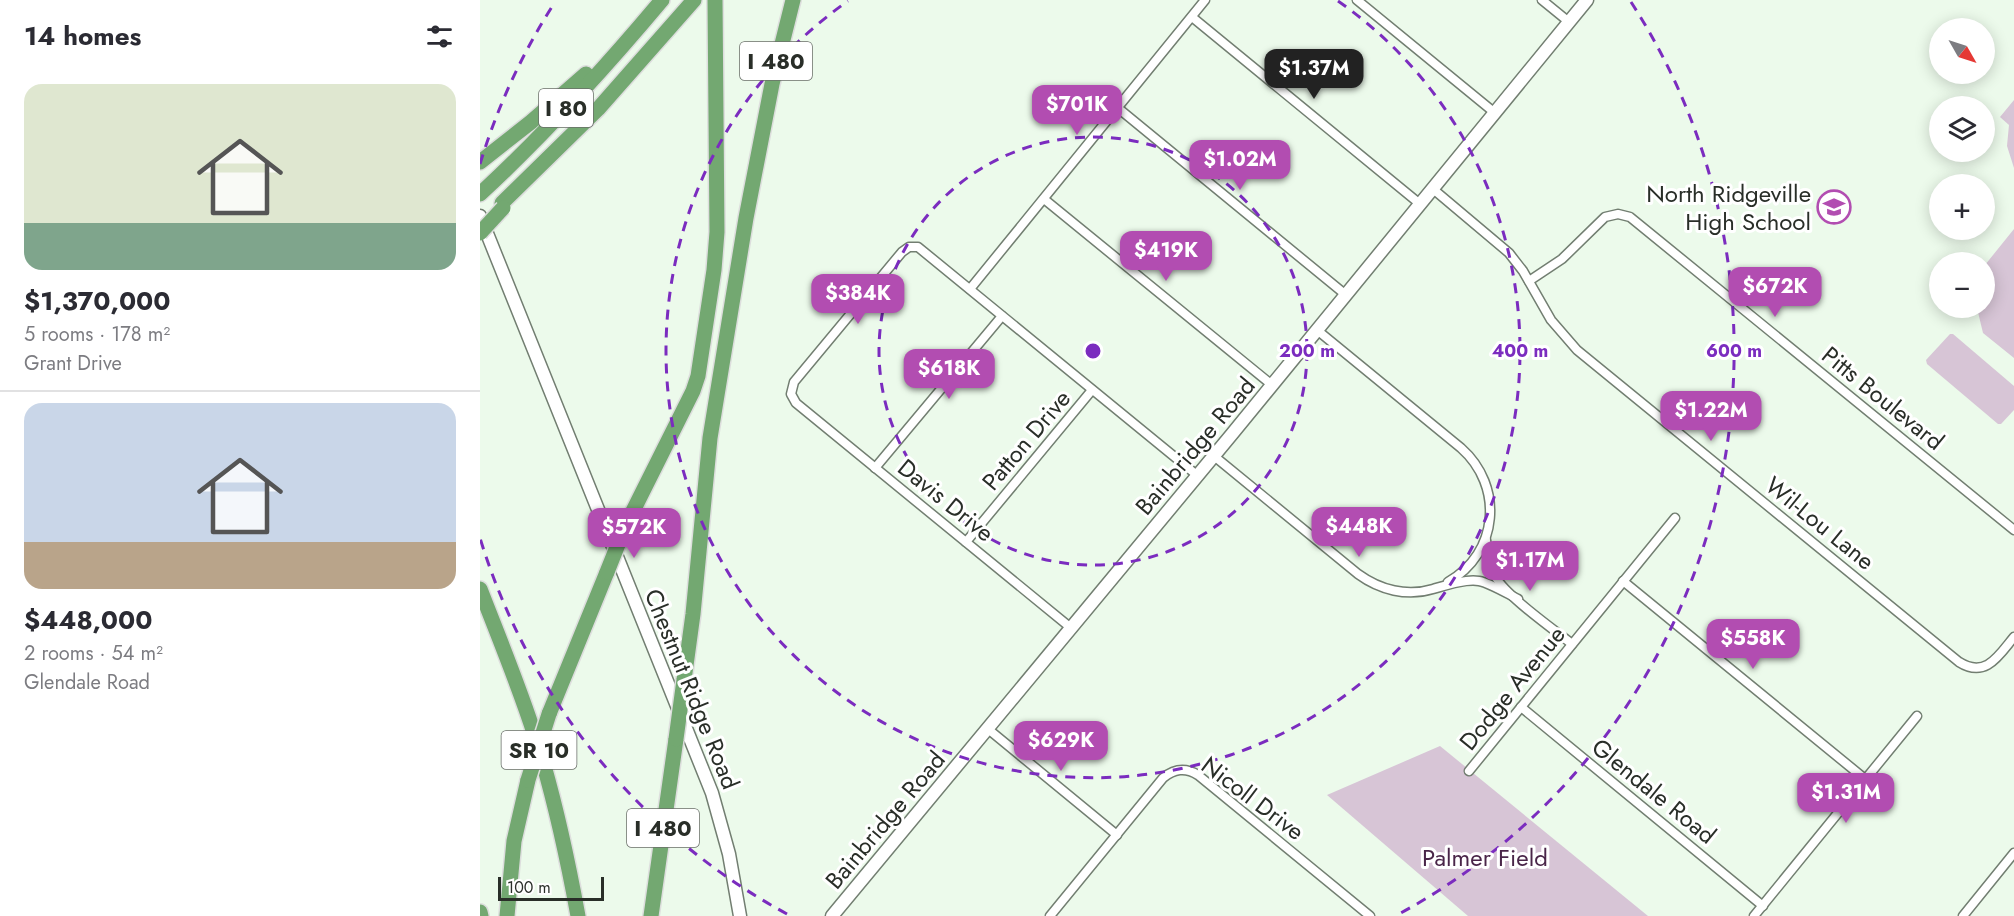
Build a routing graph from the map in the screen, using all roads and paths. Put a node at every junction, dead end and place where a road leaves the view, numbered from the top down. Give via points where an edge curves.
1 (662, 0) edge
2 (694, 0) edge
3 (793, 0) edge
4 (1205, 0) edge
5 (1357, 0) edge
6 (1542, 0) edge
7 (1587, 0) edge
8 (715, 7) edge
9 (1192, 16) junction
10 (1569, 22) junction
11 (634, 33) junction
12 (1118, 108) junction
13 (1494, 113) junction
14 (485, 158) edge
15 (1432, 189) junction
16 (480, 194) edge
17 (1044, 199) junction
18 (1420, 204) junction
19 (503, 205) junction
20 (480, 216) edge
21 (480, 223) edge
22 (480, 233) edge
23 (1529, 281) junction
24 (970, 289) junction
25 (1346, 295) junction
26 (1002, 316) junction
27 (1317, 330) junction
28 (1272, 386) junction
29 (1092, 390) junction
30 (1214, 456) junction
31 (875, 468) junction
32 (1198, 476) junction
33 (1675, 518) dead end
34 (2014, 530) edge
35 (1486, 538) junction
36 (966, 542) junction
37 (1623, 581) junction
38 (1445, 584) junction
39 (480, 589) edge
40 (1518, 599) junction
41 (1071, 628) junction
42 (2014, 637) edge
43 (1572, 644) junction
44 (1521, 707) junction
45 (1917, 716) dead end
46 (988, 729) junction
47 (1469, 771) dead end
48 (1865, 779) junction
49 (1117, 835) junction
50 (2014, 853) edge
51 (1762, 906) junction
52 (480, 912) edge
53 (481, 916) edge
54 (507, 916) edge
55 (578, 916) edge
56 (651, 916) edge
57 (740, 916) edge
58 (832, 916) edge
59 (1050, 916) edge
60 (1370, 916) edge
61 (1754, 916) edge
62 (1963, 916) edge

1 - 11 highway, I 80
2 - 19 highway, I 80 via 633,71
3 - 56 highway, I 480, bridge via 746,218 710,438 693,614
4 - 9 street
5 - 13 street
6 - 10 street
7 - 10 street, Bainbridge Road
8 - 54 highway, I 480, bridge via 717,232 699,374 625,527 549,714 514,841
9 - 12 street
9 - 18 street
10 - 13 street, Bainbridge Road
11 - 14 highway
11 - 16 highway, I 80 via 549,127
12 - 17 street
12 - 25 street
13 - 15 street, Bainbridge Road
15 - 18 street, Bainbridge Road
15 - 23 street, Wil-Lou Lane via 1501,245
17 - 24 street
17 - 28 street
18 - 25 street, Bainbridge Road
19 - 21 highway, I 80
19 - 22 highway, bridge
20 - 57 street, Chestnut Ridge Road via 712,793
23 - 34 street, Pitts Boulevard via 1562,259 1605,217 1630,217
23 - 42 street, Wil-Lou Lane via 1551,320 1577,350 1959,662 1971,668 1985,667
24 - 26 street
24 - 31 street, Davis Drive via 922,250 913,247 902,252 794,382 790,394 796,402
25 - 27 street, Bainbridge Road
26 - 29 street
26 - 31 street
27 - 28 street, Bainbridge Road
27 - 35 street via 1471,458 1483,476 1489,496 1491,517
28 - 30 street, Bainbridge Road
29 - 32 street
29 - 36 street, Patton Drive
30 - 32 street, Bainbridge Road
30 - 38 street via 1369,582 1389,590 1410,592
31 - 36 street, Davis Drive
32 - 41 street, Bainbridge Road
33 - 37 street, Dodge Avenue
35 - 38 street via 1472,563
35 - 40 street via 1496,578
36 - 41 street, Davis Drive
37 - 43 street, Dodge Avenue
37 - 48 street
38 - 40 street via 1480,581
39 - 55 highway, SR 10 via 536,737
40 - 43 street
41 - 46 street, Bainbridge Road
43 - 44 street, Dodge Avenue
44 - 47 street, Dodge Avenue
44 - 51 street, Glendale Road
45 - 48 street
46 - 49 street
46 - 58 street, Bainbridge Road
48 - 51 street
49 - 59 street, Nicoll Drive
49 - 60 street, Nicoll Drive via 1170,772 1192,771
50 - 62 street
51 - 61 street
52 - 53 highway

